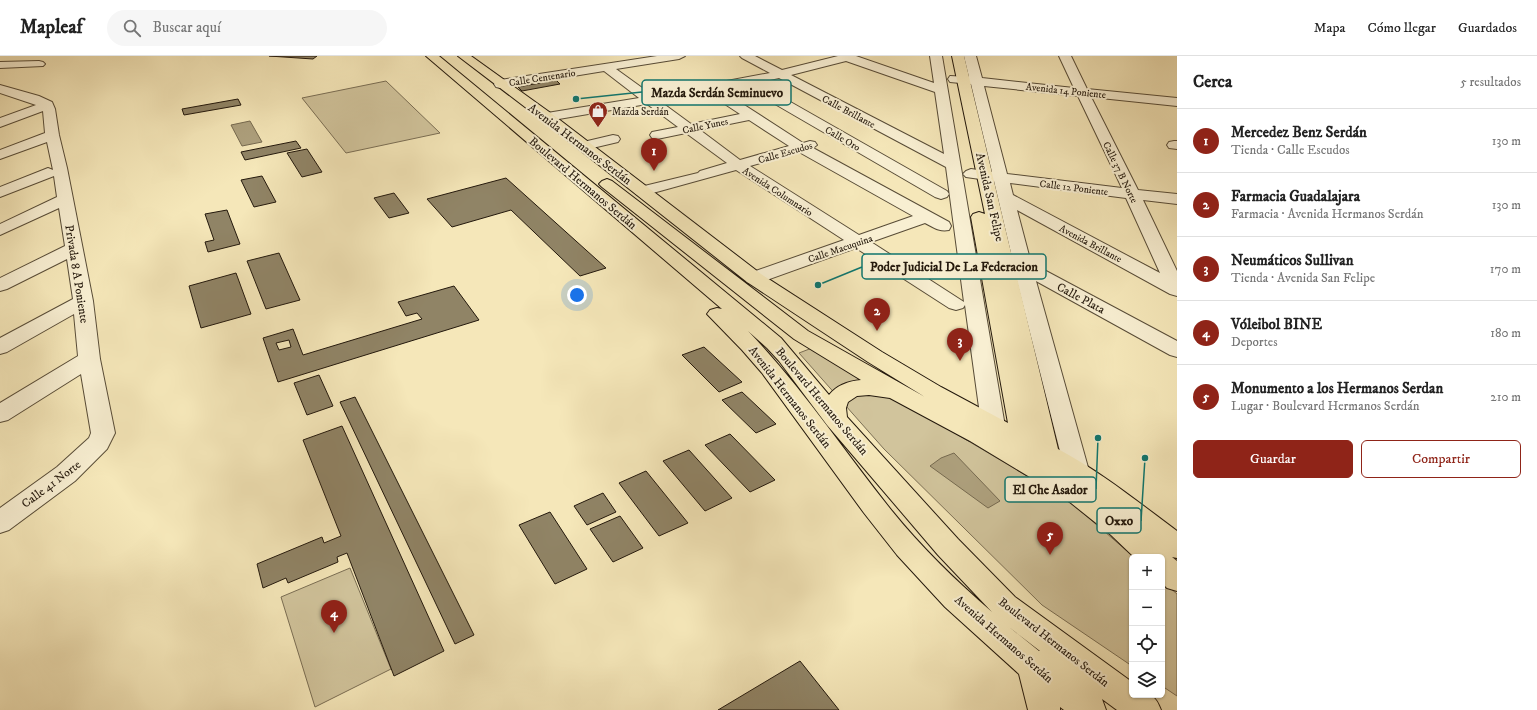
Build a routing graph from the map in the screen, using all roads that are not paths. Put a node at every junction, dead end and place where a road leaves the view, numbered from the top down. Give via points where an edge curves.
1 (6, 56) edge
2 (415, 56) edge
3 (432, 56) edge
4 (449, 56) edge
5 (464, 56) edge
6 (679, 56) edge
7 (746, 56) edge
8 (847, 56) edge
9 (936, 56) edge
10 (950, 56) edge
11 (958, 56) edge
12 (970, 56) edge
13 (1065, 56) edge
14 (0, 60) edge
15 (39, 64) dead end
16 (0, 65) edge
17 (607, 68) junction
18 (781, 75) junction
19 (746, 82) junction
20 (959, 82) junction
21 (494, 86) junction
22 (709, 88) junction
23 (0, 89) edge
24 (1083, 92) junction
25 (13, 93) junction
26 (0, 98) edge
27 (649, 99) junction
28 (1177, 102) edge
29 (47, 105) junction
30 (752, 115) junction
31 (541, 119) junction
32 (0, 123) edge
33 (688, 128) junction
34 (865, 128) dead end
35 (52, 135) junction
36 (657, 135) dead end
37 (839, 136) junction
38 (613, 140) dead end
39 (800, 147) junction
40 (585, 154) junction
41 (0, 155) edge
42 (738, 165) junction
43 (48, 173) dead end
44 (978, 173) junction
45 (642, 190) junction
46 (0, 192) edge
47 (941, 194) dead end
48 (1132, 195) junction
49 (1005, 197) junction
50 (1177, 199) edge
51 (64, 200) junction
52 (925, 217) junction
53 (942, 226) dead end
54 (0, 230) edge
55 (857, 242) junction
56 (985, 246) junction
57 (74, 248) junction
58 (1003, 256) junction
59 (1023, 267) junction
60 (754, 278) junction
61 (0, 285) edge
62 (1176, 289) edge
63 (83, 301) junction
64 (956, 304) dead end
65 (0, 347) edge
66 (1177, 350) edge
67 (89, 359) junction
68 (906, 397) junction
69 (0, 414) edge
70 (834, 419) junction
71 (995, 436) junction
72 (99, 443) joint
73 (857, 444) junction
74 (1037, 459) junction
75 (1077, 471) junction
76 (854, 479) junction
77 (0, 522) edge
78 (1177, 547) edge
79 (1150, 554) edge
80 (1165, 568) edge
81 (1177, 579) edge
82 (1005, 606) junction
83 (1033, 667) junction
84 (1044, 710) edge
85 (1090, 710) edge
86 (1145, 710) edge

1 - 14 street
2 - 76 main road, Avenida Hermanos Serdán via 530,151 734,328 774,373
3 - 70 main road, Boulevard Hermanos Serdán via 774,343
4 - 21 main road, Boulevard Hermanos Serdán
5 - 21 main road, Avenida Hermanos Serdán via 479,67
6 - 17 street, Calle Centenario
7 - 18 street, Calle Brillante
8 - 18 street
8 - 20 street, Avenida 14 Poniente
9 - 20 street, Avenida San Felipe
10 - 20 main road, Avenida San Felipe
11 - 20 main road, Avenida San Felipe
12 - 20 street, Avenida San Felipe
13 - 24 street, Calle 37 B Norte
15 - 16 street
17 - 21 street, Calle Centenario
17 - 27 street, Avenida Columnario
18 - 19 street
18 - 44 street, Calle Brillante
19 - 22 street
19 - 37 street, Calle Oro
20 - 24 street, Avenida 14 Poniente
20 - 44 street, Avenida San Felipe
20 - 44 main road, Avenida San Felipe
21 - 31 main road, Avenida Hermanos Serdán
21 - 31 main road, Boulevard Hermanos Serdán
22 - 27 street
22 - 30 street
23 - 25 street
24 - 28 street, Avenida 14 Poniente
24 - 48 street, Calle 37 B Norte
25 - 26 street
25 - 29 street
27 - 31 street
27 - 33 street, Avenida Columnario
29 - 32 street
29 - 35 street, Privada 8 A Poniente
30 - 33 street, Calle Yunes
30 - 39 street
31 - 40 main road, Avenida Hermanos Serdán
33 - 36 street, Calle Yunes
33 - 42 street, Avenida Columnario
34 - 37 street, Calle Escudos
35 - 41 street
35 - 51 street, Privada 8 A Poniente
37 - 39 street, Calle Escudos
37 - 47 street, Calle Oro
38 - 40 street
39 - 42 street, Calle Escudos
39 - 52 street
40 - 45 main road, Avenida Hermanos Serdán
40 - 68 main road, Boulevard Hermanos Serdán via 801,335
42 - 45 street, Calle Escudos
42 - 55 street, Avenida Columnario
43 - 46 street
44 - 48 street, Calle 12 Poniente
44 - 49 street, Avenida San Felipe
44 - 56 main road, Avenida San Felipe
44 - 58 main road, Avenida San Felipe
44 - 71 street, Avenida San Felipe
45 - 60 main road, Avenida Hermanos Serdán
48 - 50 street, Calle 12 Poniente
48 - 62 street, Calle 37 B Norte
49 - 59 street, Avenida San Felipe
49 - 62 street, Avenida Brillante
51 - 54 street
51 - 57 street, Privada 8 A Poniente
52 - 53 street
52 - 55 street, Calle Macuquina
55 - 60 street, Calle Macuquina
55 - 64 street, Avenida Columnario
56 - 58 street, Calle Plata
56 - 74 main road, Avenida San Felipe via 1001,333
57 - 61 street
57 - 63 street, Privada 8 A Poniente
58 - 59 street, Calle Plata
58 - 74 main road, Avenida San Felipe
59 - 66 street, Calle Plata
59 - 75 street, Avenida San Felipe
60 - 71 main road, Avenida Hermanos Serdán via 875,357 958,407
63 - 65 street
63 - 67 street, Privada 8 A Poniente
67 - 69 street
67 - 72 street, Privada 8 A Poniente via 103,432
68 - 70 main road via 878,388 851,389 837,400 834,406
68 - 71 main road, Boulevard Hermanos Serdán
70 - 73 main road, Boulevard Hermanos Serdán
71 - 74 main road, Avenida Hermanos Serdán
72 - 77 street, Calle 41 Norte via 66,474
73 - 76 main road
73 - 82 main road, Boulevard Hermanos Serdán via 948,547
74 - 75 main road, Avenida Hermanos Serdán
74 - 79 main road
75 - 78 main road, Avenida Hermanos Serdán
76 - 83 main road, Avenida Hermanos Serdán via 884,520 932,575
80 - 81 main road
82 - 83 main road
82 - 86 main road, Boulevard Hermanos Serdán
83 - 84 main road
83 - 85 main road, Avenida Hermanos Serdán

